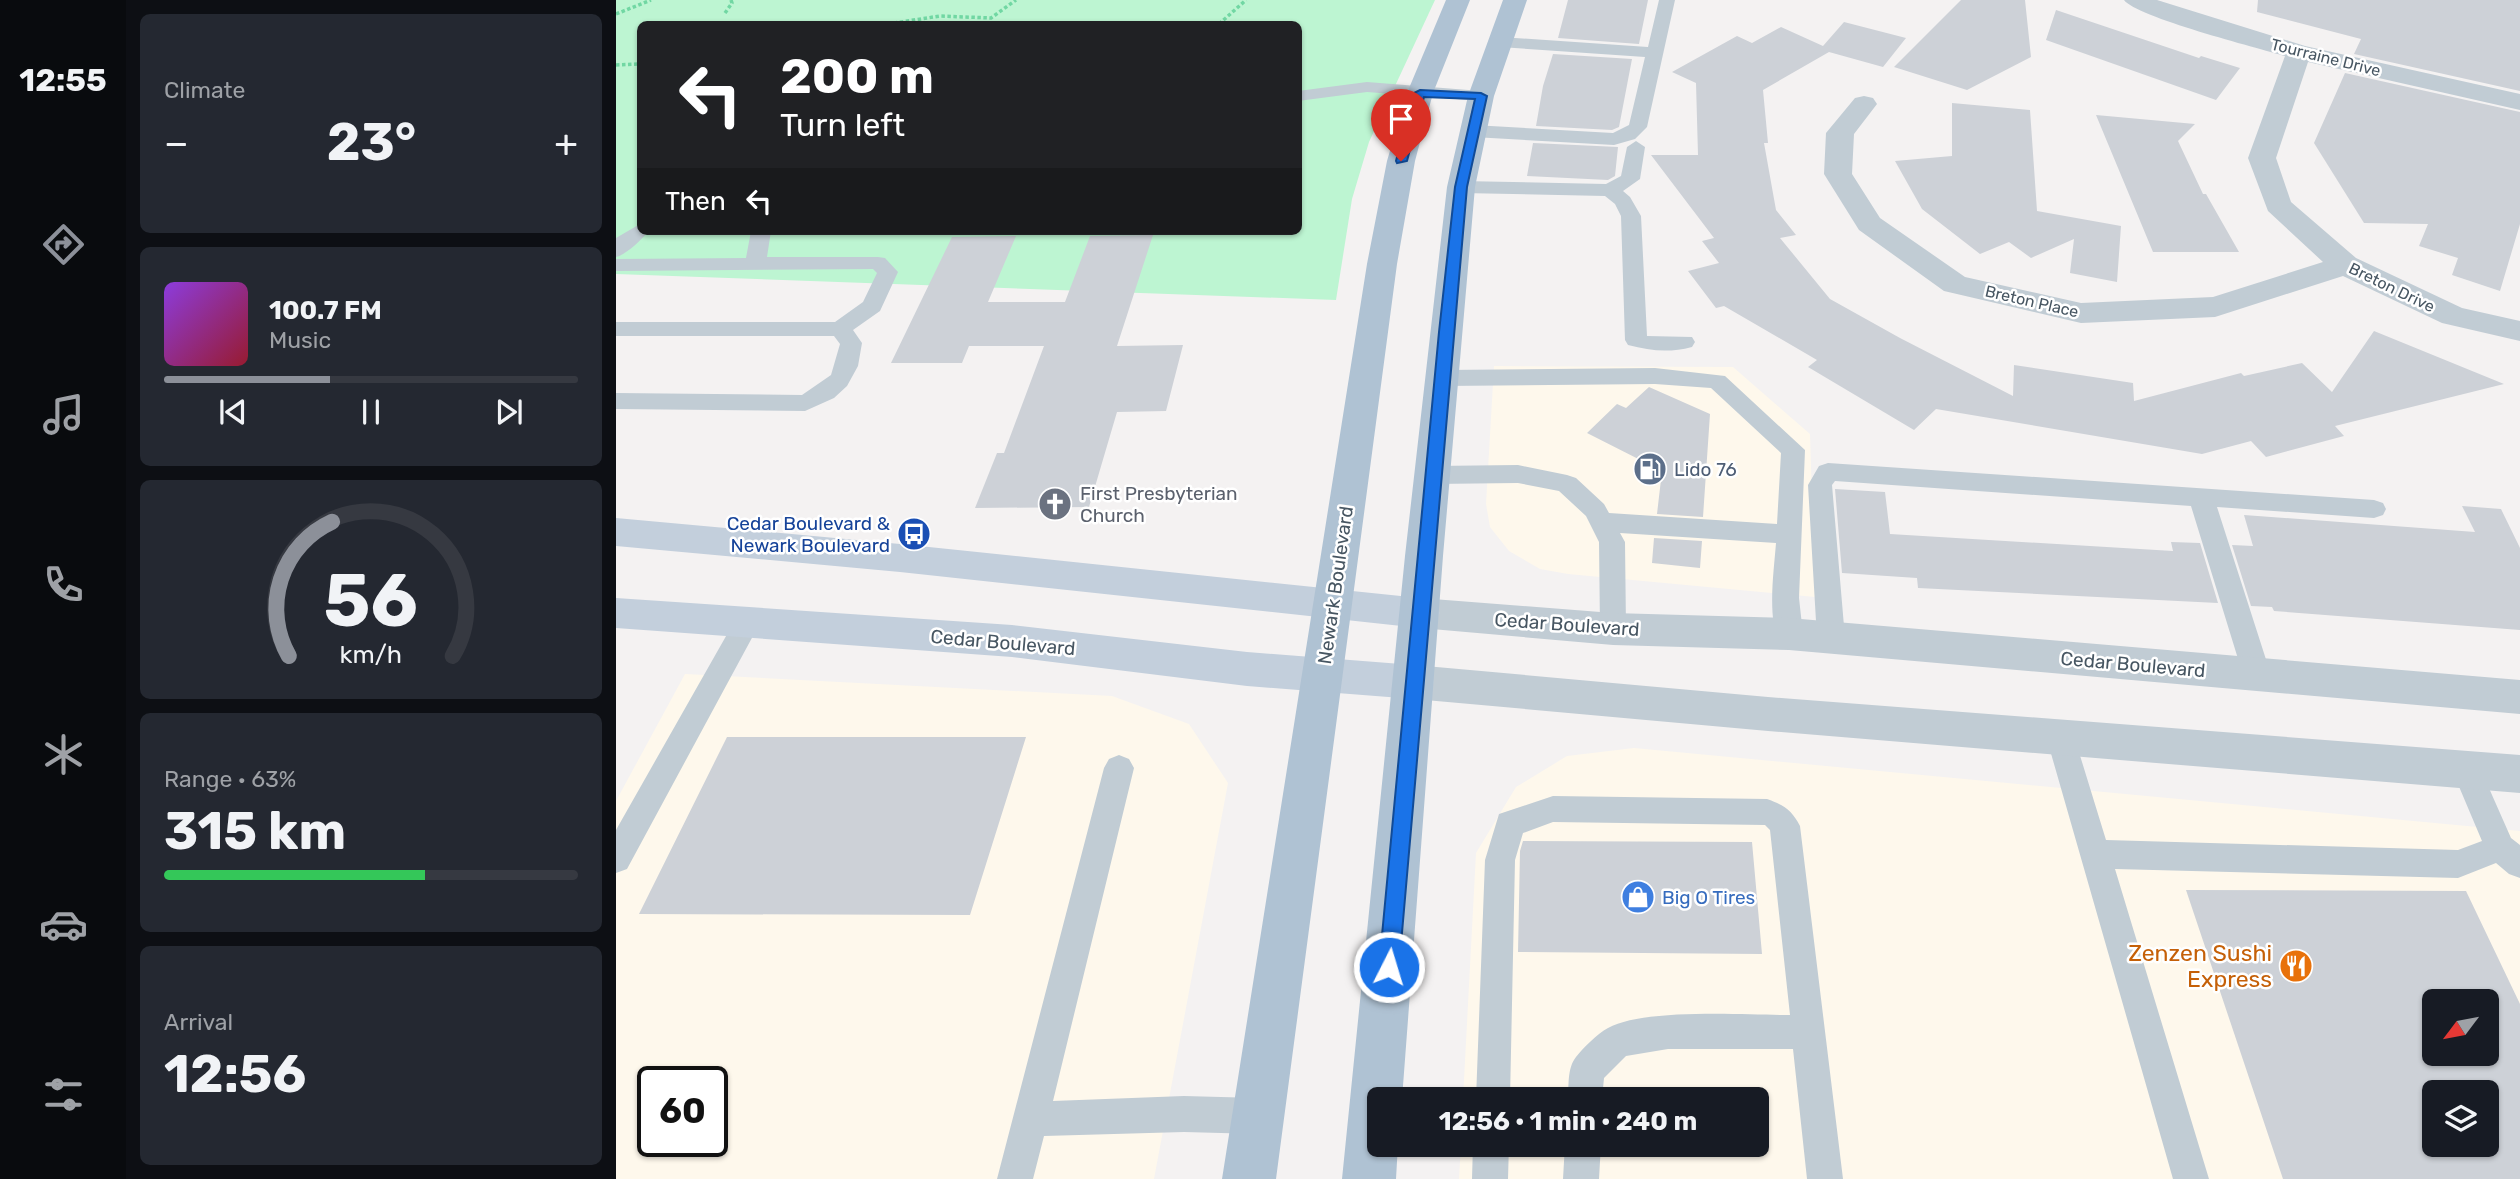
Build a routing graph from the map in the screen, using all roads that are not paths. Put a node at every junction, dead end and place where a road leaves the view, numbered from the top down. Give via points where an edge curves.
1 (1458, 0) edge
2 (1515, 0) edge
3 (1667, 0) edge
4 (2136, 0) edge
5 (1500, 42) junction
6 (2300, 52) junction
7 (1655, 53) junction
8 (1420, 93) junction
9 (1302, 95) edge
10 (1481, 96) junction
11 (2520, 102) edge
12 (1864, 104) dead end
13 (1473, 131) junction
14 (1636, 147) dead end
15 (1461, 187) junction
16 (1610, 190) junction
17 (637, 232) edge
18 (760, 235) edge
19 (616, 251) edge
20 (755, 264) junction
21 (616, 265) edge
22 (2345, 265) junction
23 (616, 329) edge
24 (840, 329) junction
25 (2520, 331) edge
26 (1684, 342) dead end
27 (1443, 378) junction
28 (616, 401) edge
29 (1433, 475) junction
30 (2201, 497) junction
31 (2374, 509) dead end
32 (1601, 522) junction
33 (616, 533) edge
34 (1788, 534) junction
35 (1332, 604) junction
36 (616, 613) edge
37 (1420, 613) junction
38 (747, 623) junction
39 (1613, 629) junction
40 (1789, 634) junction
41 (1831, 638) junction
42 (1323, 675) junction
43 (2257, 675) junction
44 (1414, 682) junction
45 (2520, 697) edge
46 (2060, 736) junction
47 (1119, 768) dead end
48 (2467, 770) junction
49 (2520, 774) edge
50 (2094, 855) junction
51 (2510, 856) edge
52 (616, 859) edge
53 (1808, 1032) junction
54 (1493, 1087) edge
55 (1586, 1087) edge
56 (1258, 1116) junction
57 (1031, 1119) junction
58 (1491, 1157) edge
59 (1582, 1157) edge
60 (1015, 1179) edge
61 (1249, 1179) edge
62 (1370, 1179) edge
63 (1490, 1179) edge
64 (1581, 1179) edge
65 (1825, 1179) edge
66 (2191, 1179) edge

1 - 8 main road, Newark Boulevard
2 - 5 main road
3 - 7 lane
4 - 6 street, Tourraine Drive
5 - 7 lane
5 - 10 main road
6 - 11 street, Tourraine Drive
6 - 22 street, Breton Drive via 2262,158 2278,205
7 - 13 lane via 1638,127 1628,135 1614,139
8 - 9 lane via 1367,87
8 - 10 lane
8 - 35 main road, Newark Boulevard via 1401,161 1382,264
10 - 13 main road
12 - 22 street, Breton Place via 1840,133 1838,174 1868,224 1955,284 2081,313 2215,307
13 - 15 main road
14 - 16 lane via 1630,179
15 - 16 lane
15 - 27 main road
16 - 26 lane via 1631,216 1636,340 1654,345
17 - 19 lane
18 - 20 lane
20 - 21 lane
20 - 24 lane via 878,263 888,272 872,306
22 - 25 street, Breton Drive via 2453,316
23 - 24 lane
24 - 28 lane via 851,343 849,366 832,390 805,402
27 - 29 main road
27 - 34 lane via 1655,376 1717,381 1793,450
29 - 32 lane via 1518,474 1567,484 1595,510
29 - 37 main road
30 - 31 lane
30 - 41 lane via 1828,472 1820,485
30 - 43 lane
32 - 34 lane
32 - 39 lane via 1612,542
33 - 35 main road, Cedar Boulevard
34 - 40 lane
35 - 37 main road, Cedar Boulevard
35 - 42 main road, Newark Boulevard
36 - 38 main road, Cedar Boulevard
37 - 39 street, Cedar Boulevard
37 - 44 main road
38 - 42 main road, Cedar Boulevard via 1012,641
38 - 52 lane
39 - 40 street, Cedar Boulevard
40 - 41 street, Cedar Boulevard
41 - 43 street, Cedar Boulevard
42 - 44 main road, Cedar Boulevard
42 - 56 main road, Newark Boulevard
43 - 45 street, Cedar Boulevard
44 - 46 street, Cedar Boulevard
44 - 62 main road
46 - 48 street, Cedar Boulevard
46 - 50 lane
47 - 57 lane
48 - 49 street, Cedar Boulevard
48 - 51 lane
50 - 51 lane via 2458,864
50 - 66 lane
53 - 54 lane via 1785,826 1778,817 1767,812 1553,809 1510,824 1500,860
53 - 55 lane via 1668,1032 1618,1041 1587,1070
53 - 65 lane
56 - 57 lane
56 - 61 main road, Newark Boulevard
57 - 60 lane
58 - 63 lane
59 - 64 lane

